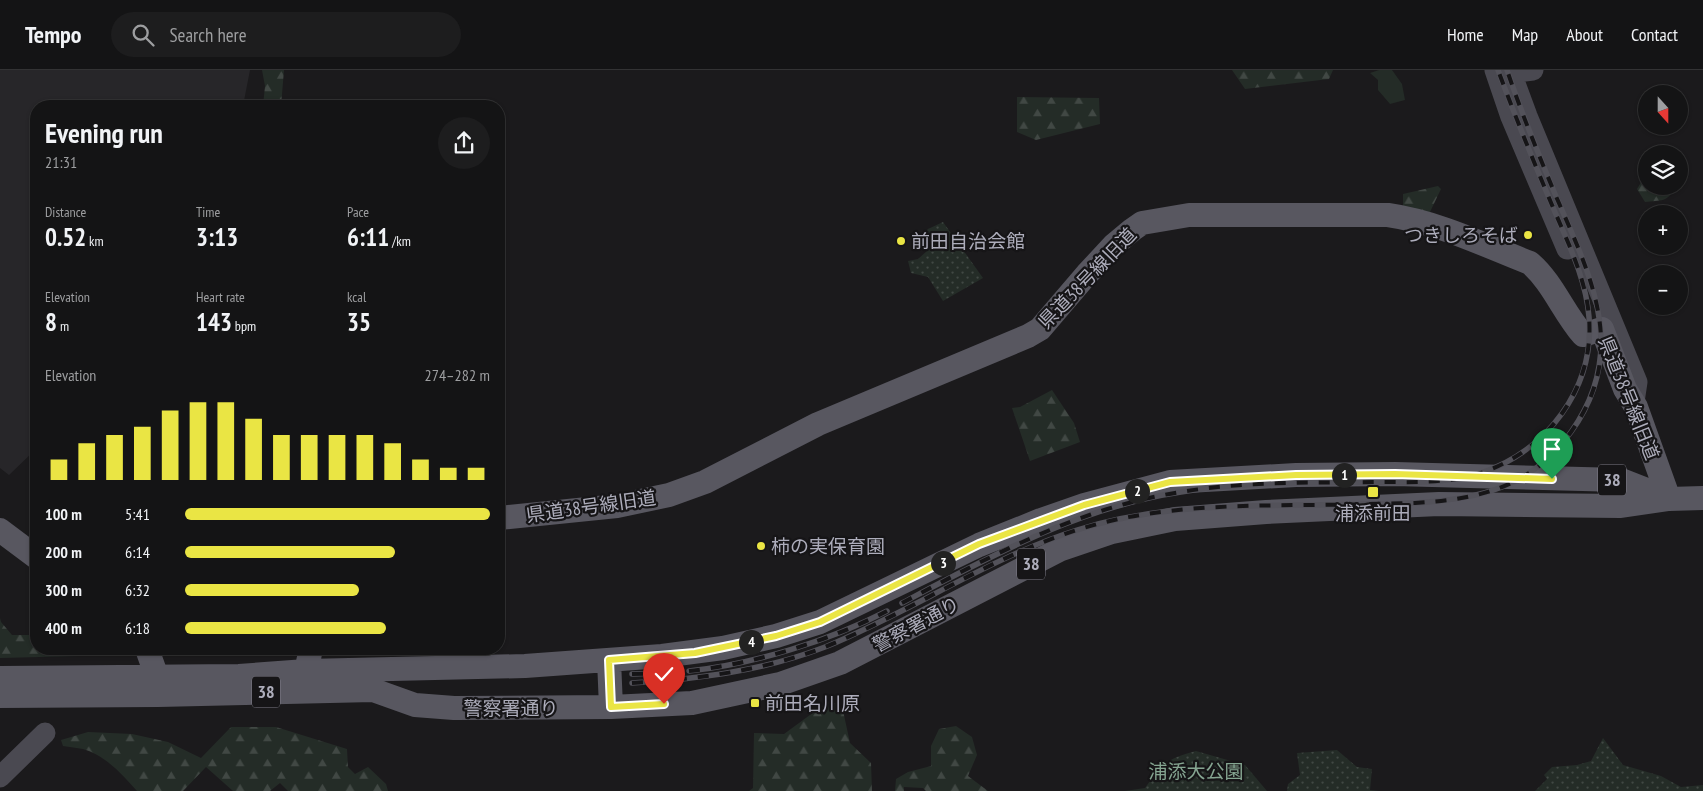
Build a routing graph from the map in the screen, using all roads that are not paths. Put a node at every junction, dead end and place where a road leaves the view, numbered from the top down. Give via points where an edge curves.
1 (1533, 70) edge
2 (1503, 72) edge
3 (1602, 329) junction
4 (1634, 402) junction
5 (1703, 498) edge
6 (1669, 499) junction
7 (505, 517) edge
8 (0, 530) edge
9 (30, 552) edge
10 (149, 655) edge
11 (308, 660) edge
12 (609, 660) junction
13 (0, 678) edge
14 (158, 686) junction
15 (0, 696) edge
16 (611, 707) junction
17 (45, 733) dead end
18 (0, 777) edge

1 - 2 street
2 - 3 street via 1511,117
2 - 4 street via 1530,124 1637,382
3 - 4 main road, 県道38号線旧道 via 1625,390
3 - 7 main road, 県道38号線旧道 via 1583,335 1550,284 1530,262 1434,225 1406,218 1388,215 1189,215 1154,220 1142,223 1114,245 1040,329 1028,336 818,424 705,482 669,495 617,506
4 - 6 main road, 県道38号線旧道
5 - 6 main road, 警察署通り / 38
6 - 12 main road, 警察署通り / 38 via 1621,480 1395,474 1296,475 1170,482 1084,505 979,544 820,622 776,636 695,653
6 - 16 main road, 警察署通り / 38 via 1621,506 1439,504 1176,519 1112,532 1059,550 872,648 780,684 692,703
8 - 9 main road
10 - 14 main road
11 - 12 main road, 警察署通り / 38 via 525,666
11 - 14 main road, 警察署通り / 38 via 239,676
12 - 16 main road
13 - 14 main road, 38
14 - 15 main road, 38
14 - 16 main road, 警察署通り / 38 via 373,690 415,705 454,708
17 - 18 street

